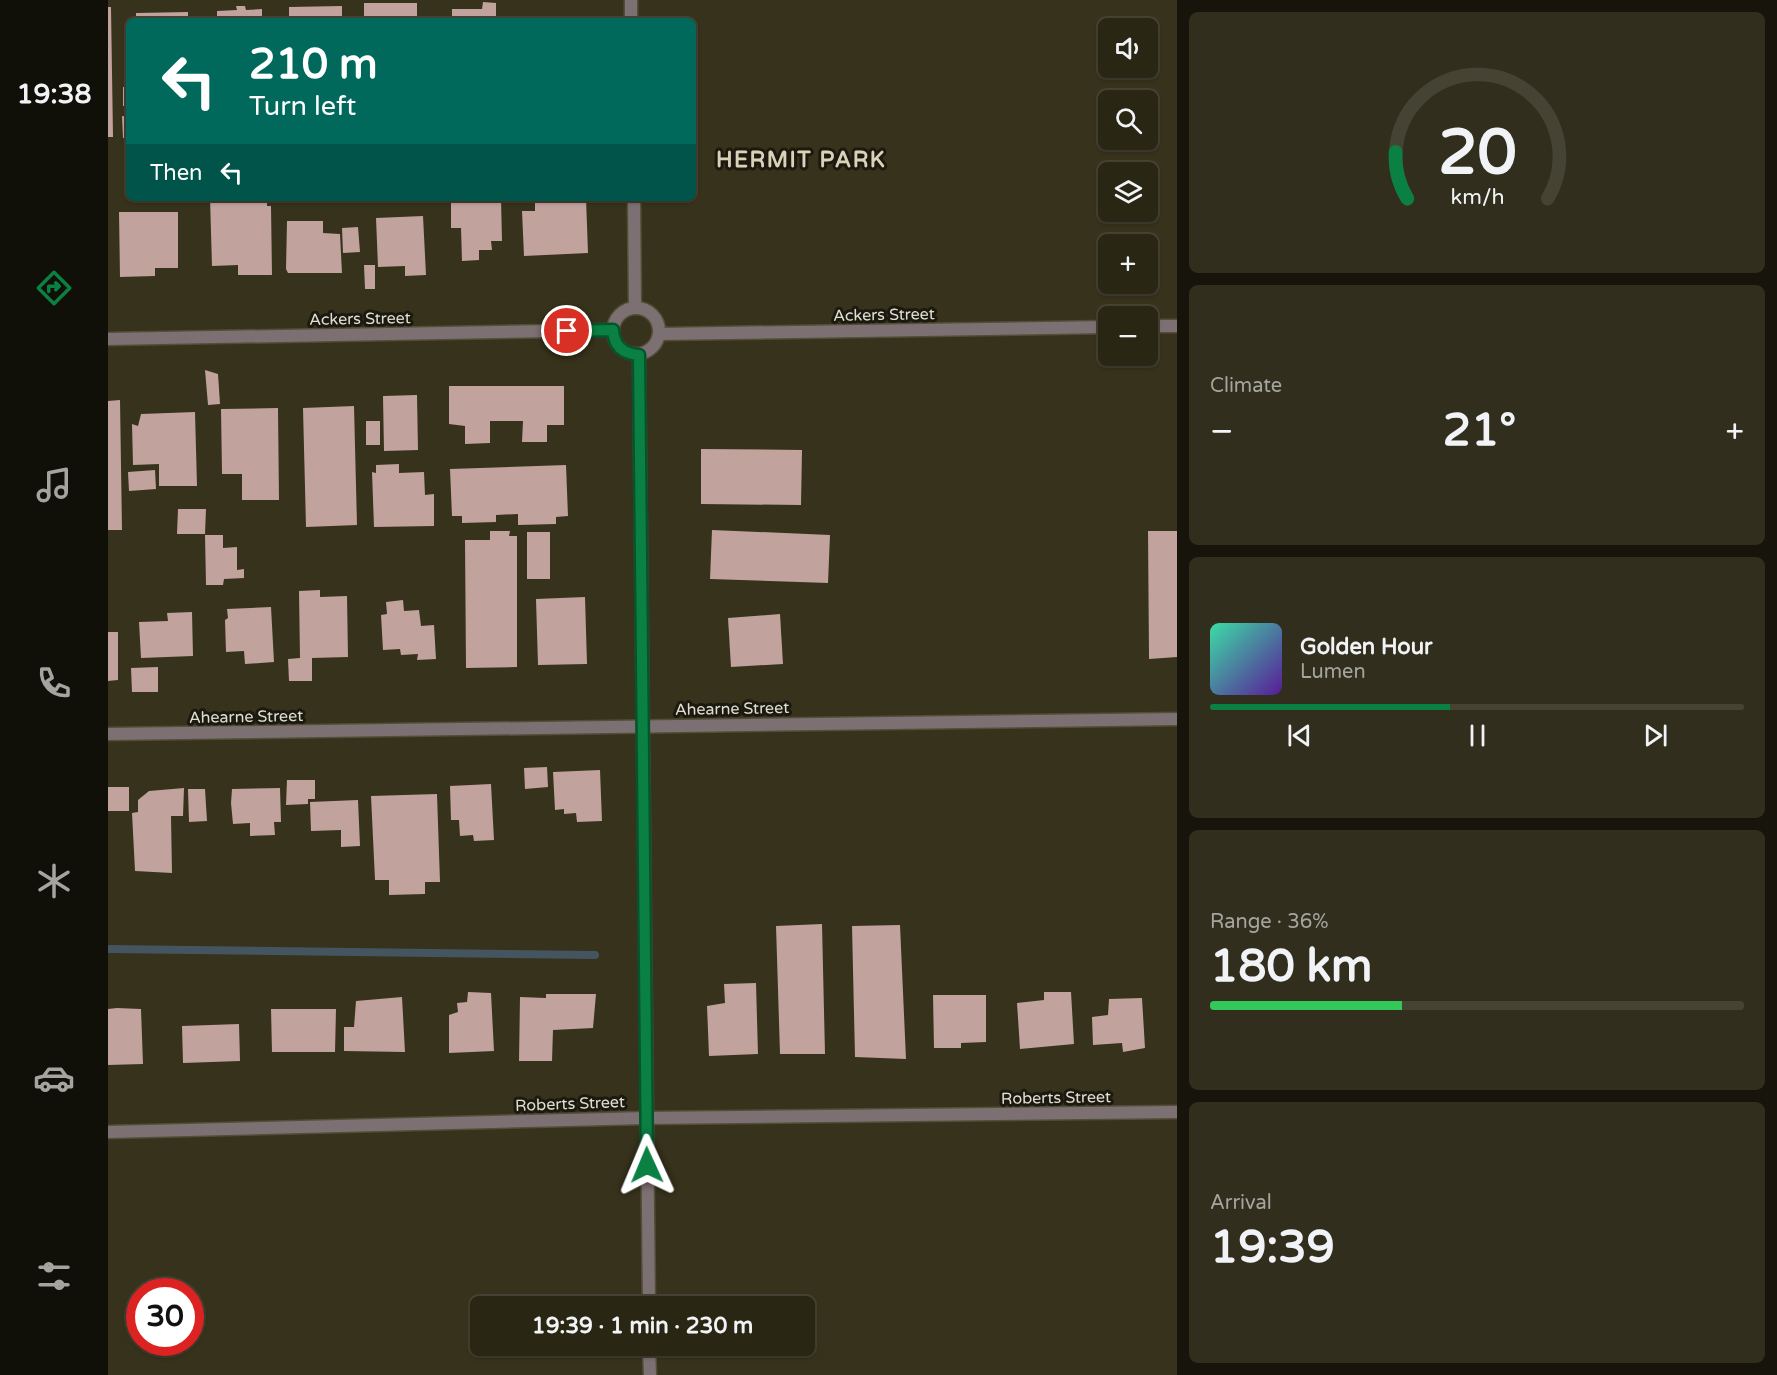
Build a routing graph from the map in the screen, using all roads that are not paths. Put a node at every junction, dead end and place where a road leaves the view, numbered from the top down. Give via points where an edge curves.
1 (631, 0) edge
2 (632, 18) edge
3 (634, 201) edge
4 (635, 308) junction
5 (1158, 326) edge
6 (1177, 326) edge
7 (1098, 327) edge
8 (613, 330) junction
9 (660, 334) junction
10 (108, 339) edge
11 (639, 355) junction
12 (1177, 719) edge
13 (643, 725) junction
14 (108, 734) edge
15 (1177, 1112) edge
16 (646, 1118) junction
17 (108, 1132) edge
18 (649, 1296) edge
19 (649, 1356) edge
20 (650, 1375) edge

1 - 2 street
3 - 4 street
4 - 8 street via 619,315
4 - 9 street via 644,309 657,319
5 - 6 street
7 - 9 street, Ackers Street
8 - 10 street, Ackers Street
8 - 11 street via 623,351
9 - 11 street via 653,348
11 - 13 street
12 - 13 street, Ahearne Street
13 - 14 street, Ahearne Street
13 - 16 street
15 - 16 street, Roberts Street
16 - 17 street, Roberts Street
16 - 18 street
19 - 20 street

